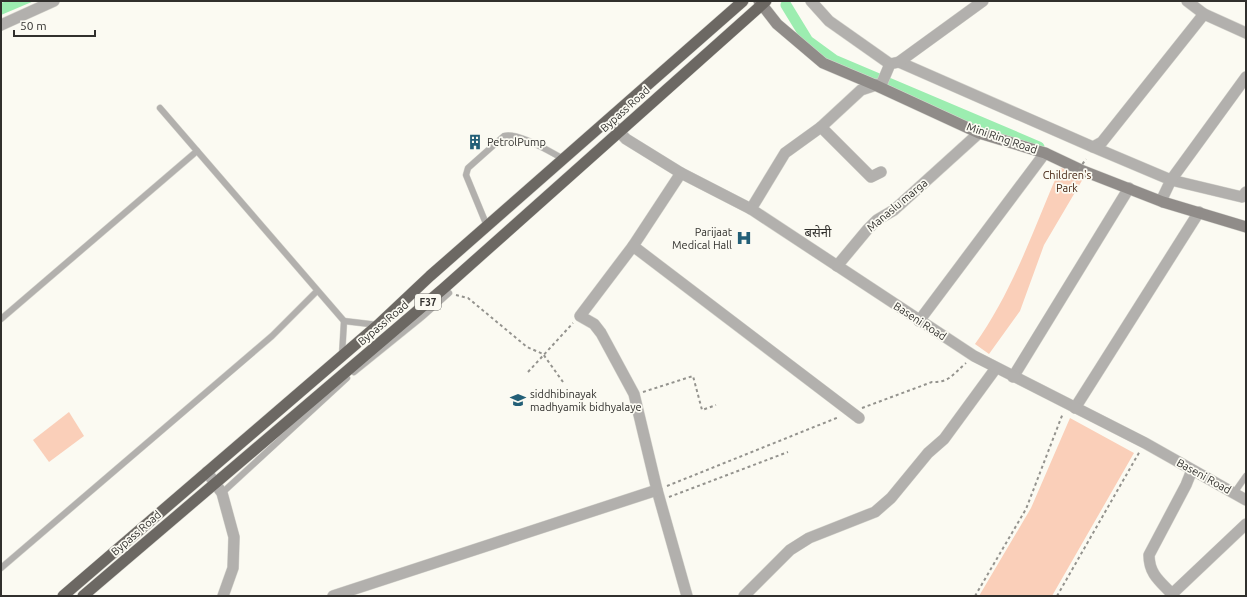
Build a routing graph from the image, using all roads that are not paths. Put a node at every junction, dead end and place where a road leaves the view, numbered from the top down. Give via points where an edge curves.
1 (54, 1) edge
2 (743, 1) edge
3 (811, 1) edge
4 (983, 1) edge
5 (1187, 1) edge
6 (762, 2) edge
7 (1204, 14) junction
8 (1, 25) edge
9 (1246, 33) edge
10 (892, 66) junction
11 (1246, 77) edge
12 (879, 84) junction
13 (160, 108) dead end
14 (608, 120) junction
15 (821, 127) junction
16 (618, 132) junction
17 (979, 133) junction
18 (1093, 147) junction
19 (197, 151) junction
20 (1045, 153) junction
21 (564, 159) junction
22 (880, 172) dead end
23 (681, 173) junction
24 (1170, 182) junction
25 (1129, 188) junction
26 (1245, 196) edge
27 (1163, 200) junction
28 (751, 209) junction
29 (1199, 212) junction
30 (487, 226) junction
31 (1246, 227) edge
32 (633, 246) junction
33 (837, 266) junction
34 (316, 291) junction
35 (449, 293) road end
36 (1, 319) edge
37 (344, 321) junction
38 (920, 321) junction
39 (378, 325) junction
40 (342, 356) junction
41 (996, 368) junction
42 (1013, 377) junction
43 (1071, 406) junction
44 (855, 415) road end
45 (1192, 470) junction
46 (207, 472) junction
47 (1246, 476) edge
48 (216, 483) junction
49 (222, 493) junction
50 (1234, 493) junction
51 (659, 495) junction
52 (1246, 500) edge
53 (1246, 524) edge
54 (1, 568) edge
55 (1173, 595) edge
56 (63, 596) edge
57 (83, 596) edge
58 (223, 596) edge
59 (333, 596) edge
60 (687, 596) edge
61 (744, 596) edge

1 - 8 street
2 - 14 highway, Bypass Road / F37
3 - 10 street via 829,21
4 - 10 street
5 - 7 street
6 - 12 main road, Mini Ring Road via 777,24 823,63
6 - 16 highway, Bypass Road / F37
7 - 9 street
7 - 18 street via 1102,142
10 - 12 street
10 - 18 street
11 - 24 street
12 - 15 street via 861,90
12 - 17 main road, Mini Ring Road
13 - 19 lane
14 - 16 street, Baseni Road
14 - 21 highway, Bypass Road / F37
15 - 22 street via 871,177
15 - 28 street via 785,153
16 - 23 street, Baseni Road
16 - 48 highway, Bypass Road / F37 via 400,326
17 - 20 main road, Mini Ring Road
17 - 33 street, Manaslu marga via 894,210 866,230
18 - 24 street
19 - 34 lane
19 - 36 lane
20 - 25 main road, Mini Ring Road
20 - 38 street
21 - 30 highway, Bypass Road / F37
21 - 30 lane via 519,137 510,134 504,136 468,168 466,175
23 - 28 street, Baseni Road
23 - 32 street
24 - 26 street
24 - 27 street
25 - 27 main road, Mini Ring Road
25 - 42 street
27 - 29 main road, Mini Ring Road
28 - 33 street, Baseni Road
29 - 31 main road, Mini Ring Road
29 - 43 street
30 - 39 highway, Bypass Road / F37
32 - 44 street
32 - 51 street via 580,316 594,324 601,333 634,394
33 - 38 street, Baseni Road
34 - 37 lane
34 - 54 lane via 272,336
35 - 49 lane via 349,376
37 - 39 lane
37 - 40 lane
38 - 41 street, Baseni Road
39 - 40 highway, Bypass Road / F37
40 - 46 highway, Bypass Road / F37
41 - 42 street, Baseni Road
41 - 61 street via 944,439 928,453 875,512 809,538 790,550
42 - 43 street, Baseni Road
43 - 45 street, Baseni Road
45 - 50 street, Baseni Road
45 - 55 street via 1186,486 1148,555 1149,567 1153,574
46 - 48 street
46 - 56 highway, Bypass Road / F37
47 - 50 lane
48 - 49 street
48 - 57 highway, Bypass Road / F37
49 - 58 street via 234,537 233,568
50 - 52 street, Baseni Road
51 - 59 street
51 - 60 street
53 - 55 street

